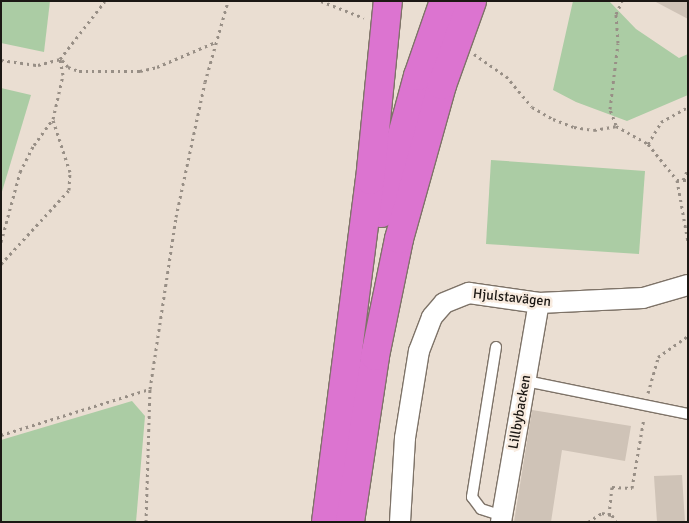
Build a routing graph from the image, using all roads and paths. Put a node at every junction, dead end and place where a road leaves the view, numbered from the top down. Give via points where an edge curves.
1 (104, 1) edge
2 (228, 1) edge
3 (321, 1) edge
4 (444, 1) edge
5 (472, 1) edge
6 (622, 1) edge
7 (381, 12) edge
8 (216, 42) junction
9 (470, 52) dead end
10 (60, 58) junction
11 (1, 60) edge
12 (688, 107) edge
13 (53, 120) junction
14 (616, 126) junction
15 (648, 144) junction
16 (688, 169) edge
17 (677, 180) junction
18 (683, 180) junction
19 (688, 180) edge
20 (1, 242) edge
21 (688, 242) edge
22 (1, 264) edge
23 (688, 285) edge
24 (539, 303) junction
25 (688, 336) edge
26 (496, 347) dead end
27 (349, 354) junction
28 (526, 381) junction
29 (150, 388) junction
30 (648, 393) dead end
31 (645, 407) junction
32 (688, 414) edge
33 (1, 435) edge
34 (609, 514) junction
35 (502, 519) edge
36 (146, 522) edge
37 (326, 522) edge
38 (350, 522) edge
39 (400, 522) edge
40 (588, 522) edge
41 (616, 522) edge

1 - 10 path
2 - 8 path
3 - 7 path
4 - 27 highway via 394,159
5 - 38 highway via 442,86 399,239 375,356
6 - 14 path via 616,14 618,43 610,109
7 - 27 highway
8 - 10 path via 140,71 79,71 68,67
8 - 29 path via 176,217
9 - 14 path via 492,64 532,107 553,119 594,130
10 - 11 path via 38,65
10 - 13 path via 63,75
12 - 15 path via 661,122
13 - 20 path via 34,145 20,172
13 - 22 path via 70,172 68,190
14 - 15 path
15 - 17 path
16 - 18 path
17 - 18 path
17 - 21 path
18 - 19 path
23 - 24 street, Hjulstavägen via 643,298
24 - 28 street, Lillbybacken
24 - 39 street, Hjulstavägen via 469,293 444,303 432,317 419,352 412,385
25 - 30 path via 658,357
26 - 35 lane via 472,497 481,509
27 - 37 highway
28 - 31 lane
28 - 35 street, Lillbybacken
29 - 33 path
29 - 36 path
31 - 32 lane
31 - 34 path via 632,488 612,487
34 - 40 path via 593,516
34 - 41 path

